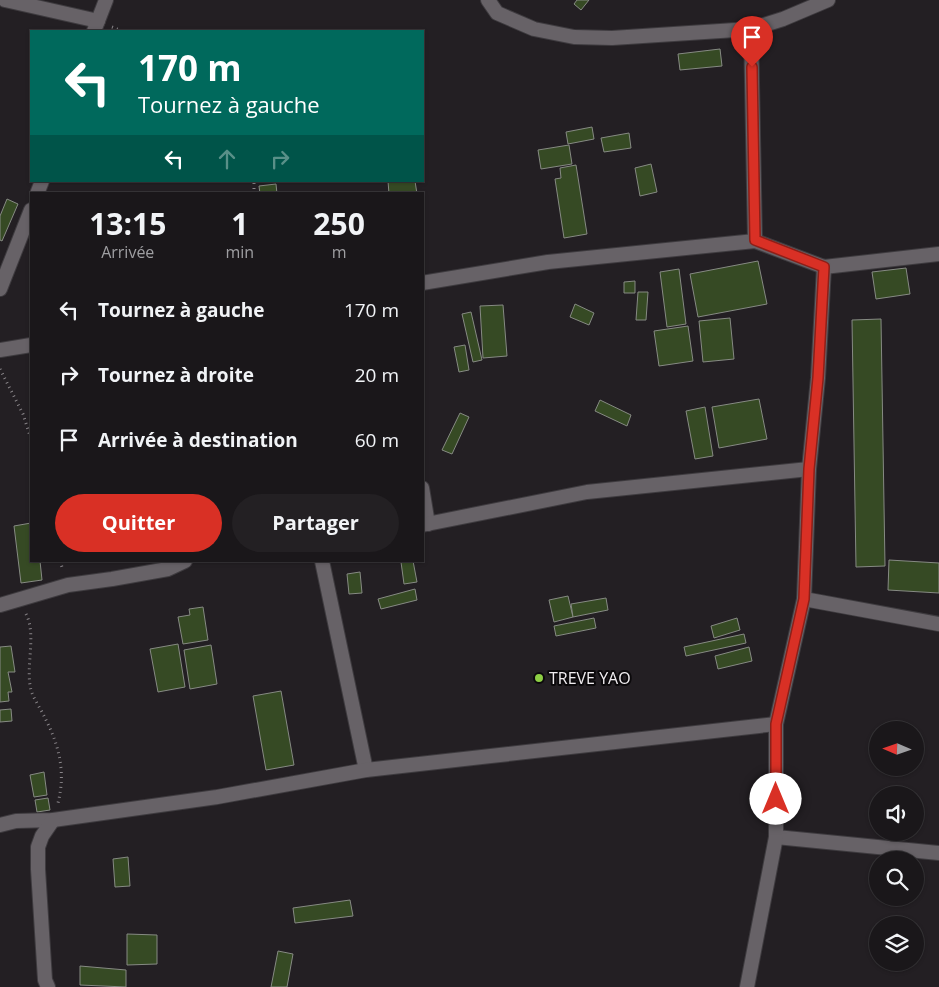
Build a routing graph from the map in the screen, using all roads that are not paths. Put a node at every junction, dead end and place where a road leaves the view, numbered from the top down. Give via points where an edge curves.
1 (5, 0) edge
2 (106, 0) edge
3 (488, 0) edge
4 (828, 0) edge
5 (96, 26) edge
6 (751, 29) junction
7 (30, 213) edge
8 (755, 240) junction
9 (939, 254) edge
10 (824, 267) junction
11 (424, 283) edge
12 (0, 289) edge
13 (30, 346) edge
14 (0, 350) edge
15 (809, 469) junction
16 (424, 506) edge
17 (426, 524) edge
18 (183, 562) edge
19 (322, 562) edge
20 (804, 599) junction
21 (0, 605) edge
22 (939, 624) edge
23 (776, 724) junction
24 (366, 770) junction
25 (53, 820) junction
26 (0, 825) edge
27 (776, 837) junction
28 (939, 853) edge
29 (48, 987) edge
30 (747, 987) edge

1 - 5 street
2 - 5 street
3 - 6 street via 497,13 534,30 574,37 612,38
4 - 6 street
6 - 8 street
7 - 12 street
8 - 10 street
8 - 11 street via 548,262
9 - 10 street
10 - 15 street
13 - 14 street
15 - 17 street via 587,492
15 - 20 street
16 - 17 street
18 - 21 street via 168,569 68,585
19 - 24 street
20 - 22 street
20 - 23 street
23 - 24 street
23 - 27 street
24 - 25 street via 217,797
25 - 26 street
25 - 29 street via 38,847
27 - 28 street
27 - 30 street

